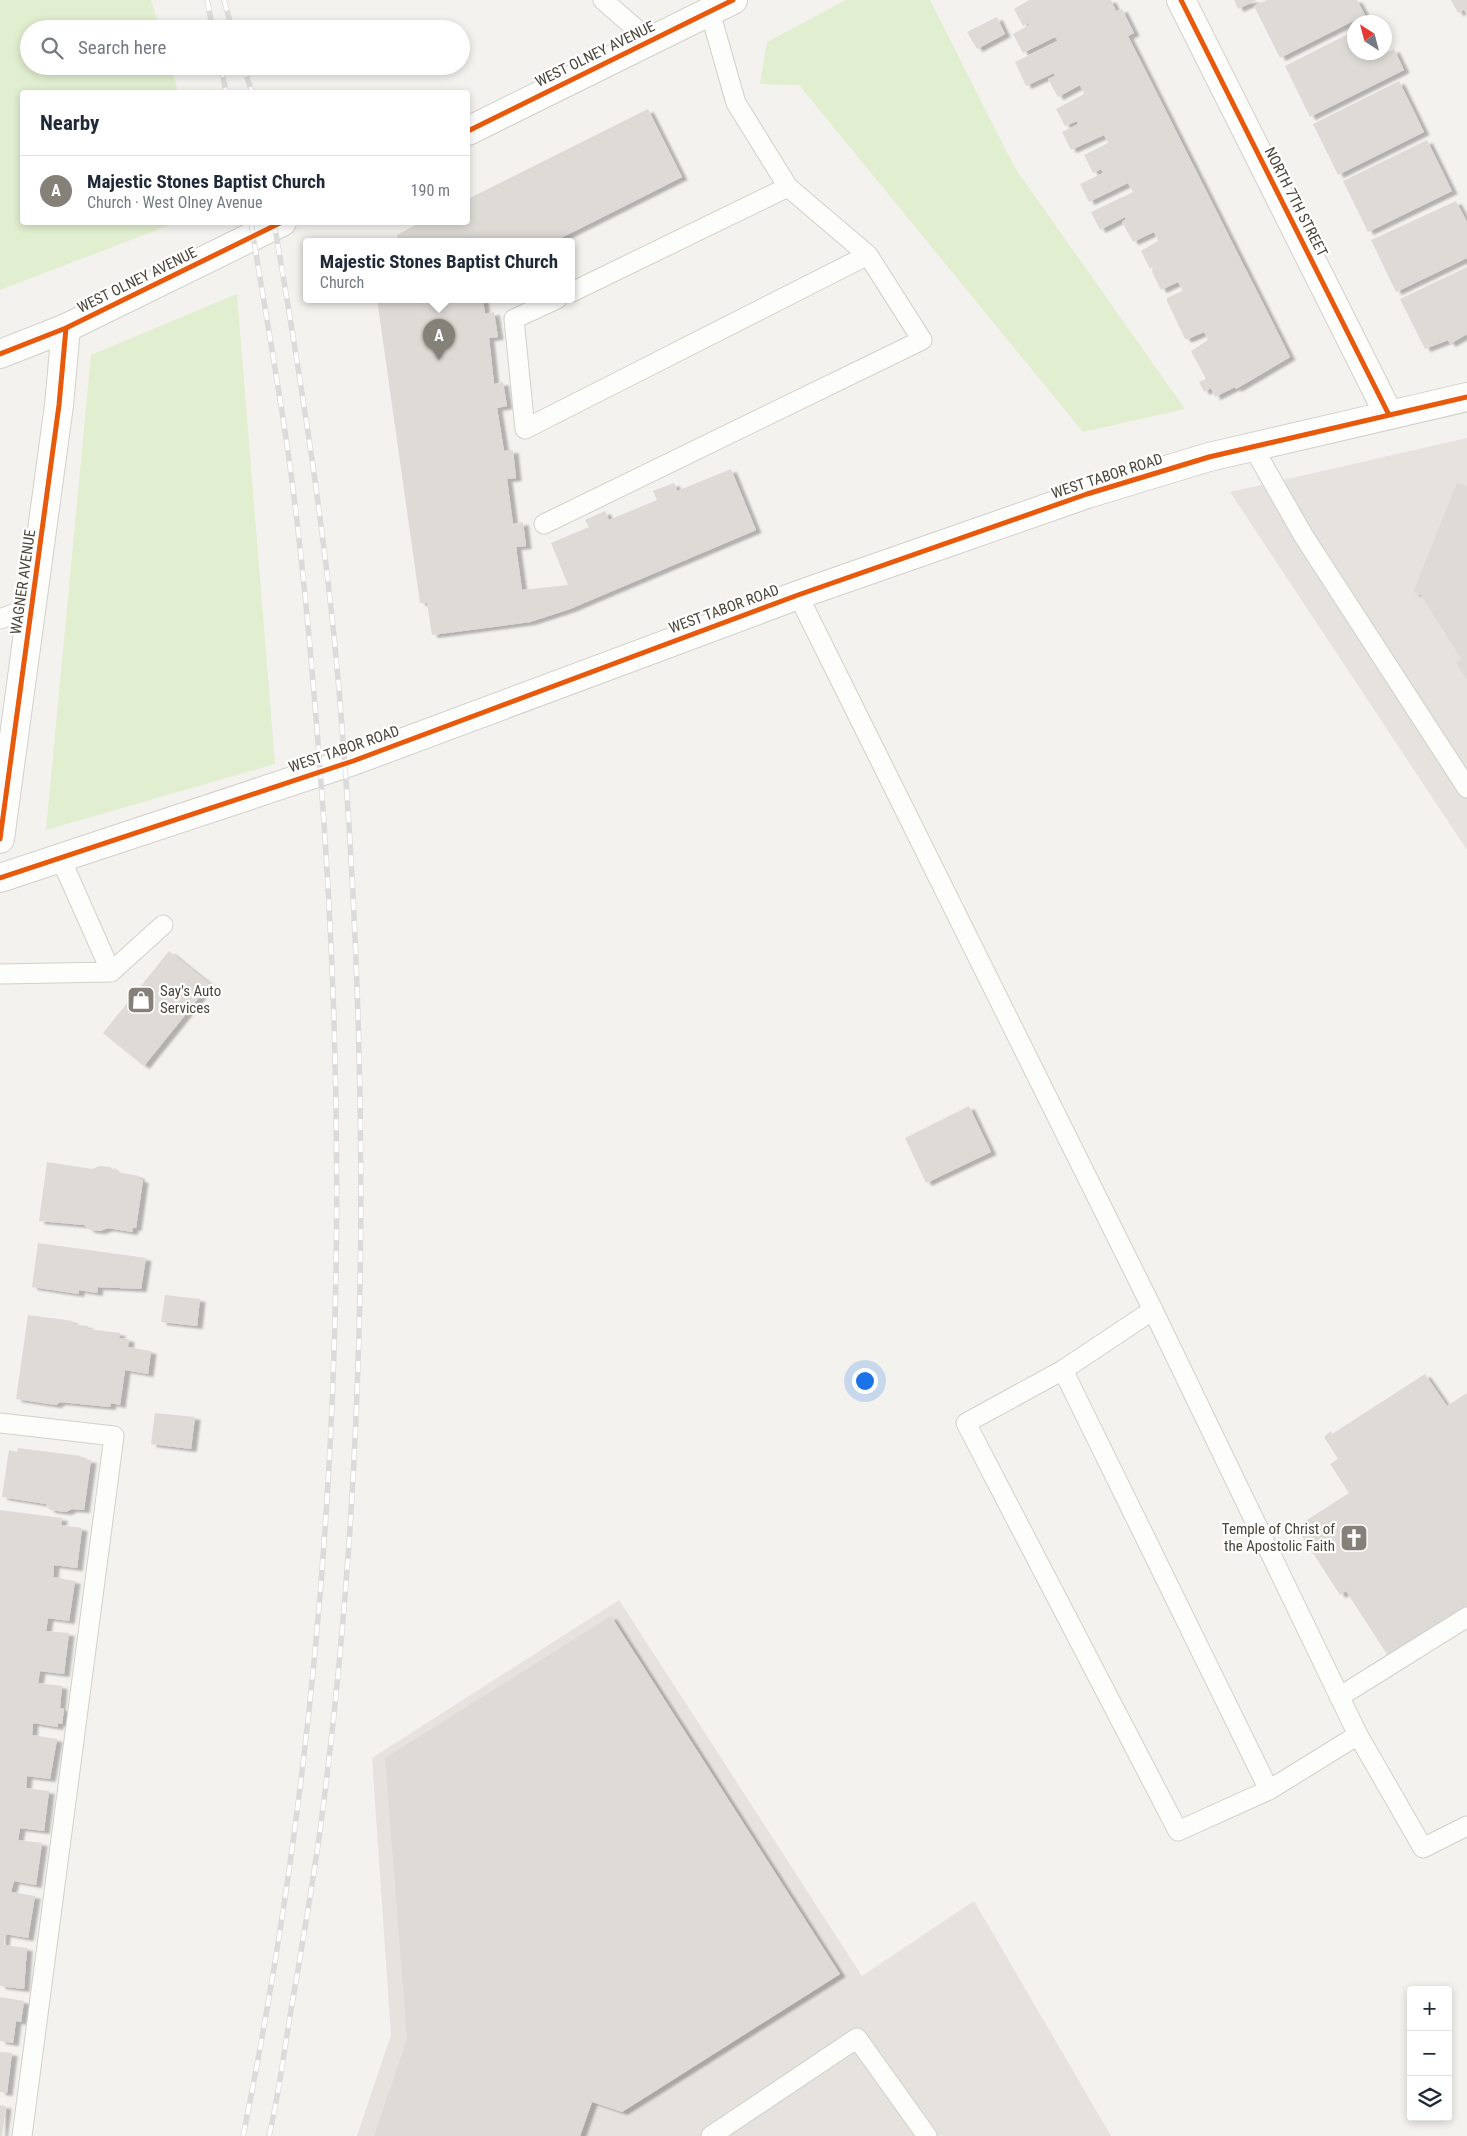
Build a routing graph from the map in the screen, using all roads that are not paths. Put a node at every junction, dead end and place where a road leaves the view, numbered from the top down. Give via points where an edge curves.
1 (603, 0) edge
2 (1181, 0) edge
3 (722, 6) edge
4 (650, 41) junction
5 (470, 130) edge
6 (788, 186) junction
7 (276, 225) edge
8 (868, 255) junction
9 (575, 291) edge
10 (548, 303) edge
11 (66, 328) junction
12 (0, 354) edge
13 (1467, 397) edge
14 (1390, 415) junction
15 (1253, 447) junction
16 (544, 524) dead end
17 (798, 595) junction
18 (32, 608) junction
19 (0, 619) edge
20 (1467, 788) edge
21 (0, 839) edge
22 (60, 857) junction
23 (0, 878) edge
24 (163, 925) dead end
25 (110, 972) junction
26 (0, 974) edge
27 (1153, 1310) junction
28 (1063, 1370) junction
29 (0, 1422) edge
30 (1467, 1617) edge
31 (1339, 1697) junction
32 (1358, 1736) junction
33 (1269, 1790) junction
34 (1467, 1826) edge
35 (22, 2136) edge
36 (711, 2136) edge
37 (927, 2136) edge

1 - 4 lane
2 - 14 street, NORTH 7TH STREET
3 - 4 street, WEST OLNEY AVENUE
3 - 6 lane via 736,103
4 - 5 street, WEST OLNEY AVENUE
6 - 8 lane
6 - 9 lane
7 - 11 street, WEST OLNEY AVENUE
8 - 10 lane via 525,429 514,319
8 - 16 lane via 922,340
11 - 12 street, WEST OLNEY AVENUE
11 - 18 street, WAGNER AVENUE
13 - 14 street, WEST TABOR ROAD
14 - 15 street, WEST TABOR ROAD
15 - 17 street, WEST TABOR ROAD via 1087,494
15 - 20 lane via 1303,535
17 - 22 street, WEST TABOR ROAD via 353,761
17 - 27 lane
18 - 19 lane
18 - 21 street, WAGNER AVENUE
22 - 23 street, WEST TABOR ROAD
22 - 25 lane
24 - 25 lane
25 - 26 lane
27 - 28 lane
27 - 31 lane
28 - 33 lane
28 - 33 lane via 966,1423 1178,1831
29 - 35 lane via 114,1436
30 - 31 lane
31 - 32 lane
32 - 33 lane
32 - 34 lane via 1423,1848
36 - 37 lane via 857,2038

